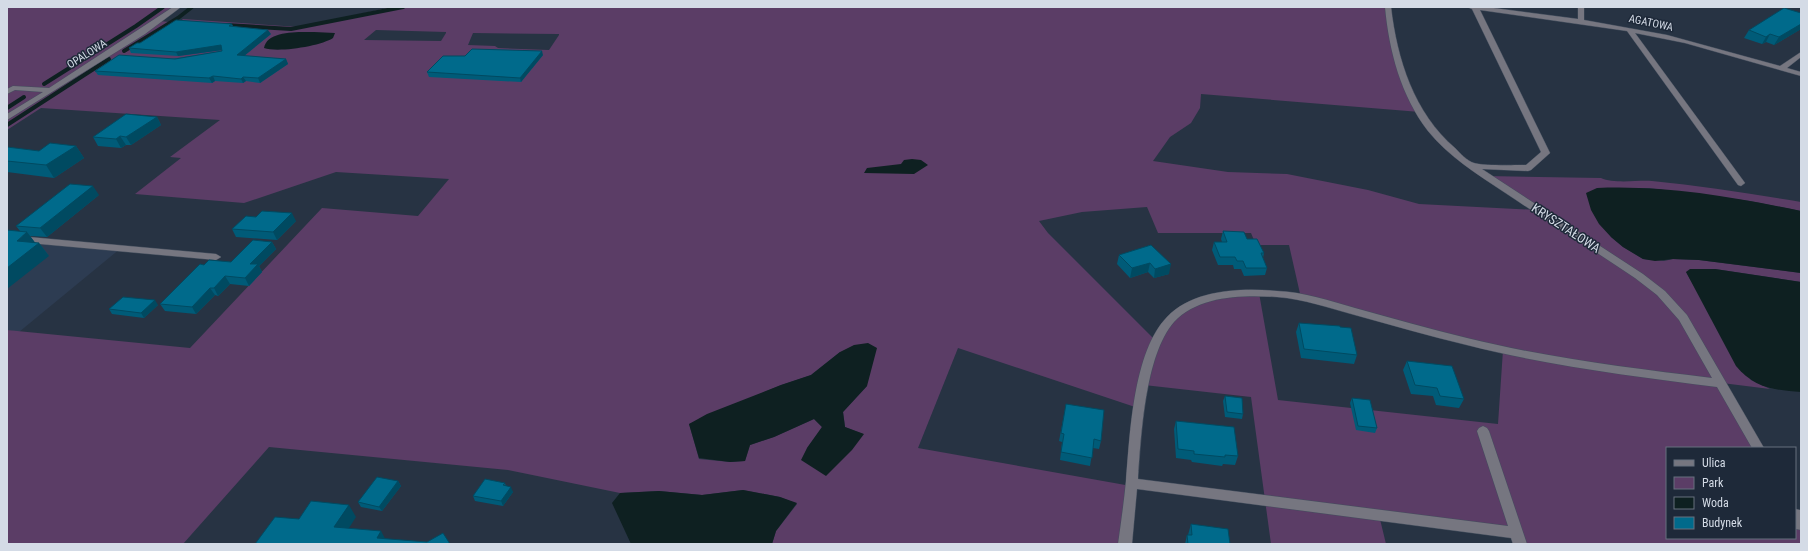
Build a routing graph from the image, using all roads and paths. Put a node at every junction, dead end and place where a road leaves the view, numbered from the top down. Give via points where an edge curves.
1 (178, 7) edge
2 (1388, 7) edge
3 (1473, 7) edge
4 (1581, 7) edge
5 (1581, 21) junction
6 (1629, 29) junction
7 (1801, 54) edge
8 (107, 55) junction
9 (119, 56) edge
10 (1782, 68) junction
11 (1801, 74) edge
12 (50, 90) junction
13 (7, 92) edge
14 (7, 118) edge
15 (1472, 166) junction
16 (1741, 183) dead end
17 (7, 238) edge
18 (216, 257) dead end
19 (1721, 383) junction
20 (1483, 431) dead end
21 (1757, 447) edge
22 (1131, 483) junction
23 (1796, 516) edge
24 (1801, 525) edge
25 (1518, 538) edge
26 (1125, 544) edge

1 - 8 street, OPALOWA
2 - 15 street, KRYSZTAŁOWA via 1391,35 1400,68 1414,102 1431,129
3 - 5 street, AGATOWA
3 - 15 street via 1546,153 1528,168
4 - 5 street
5 - 6 street, AGATOWA
6 - 10 street, AGATOWA
6 - 16 street
7 - 10 street
8 - 9 street
8 - 12 street, OPALOWA
10 - 11 street, AGATOWA
12 - 13 street via 14,88
12 - 14 street, OPALOWA
15 - 19 street, KRYSZTAŁOWA via 1634,272 1661,293 1683,318
17 - 18 street
19 - 21 street, KRYSZTAŁOWA
19 - 22 street via 1580,365 1504,350 1301,298 1264,293 1231,294 1193,305 1172,318 1163,328 1146,372 1138,408
20 - 25 street
22 - 25 street
22 - 26 street
23 - 24 street

